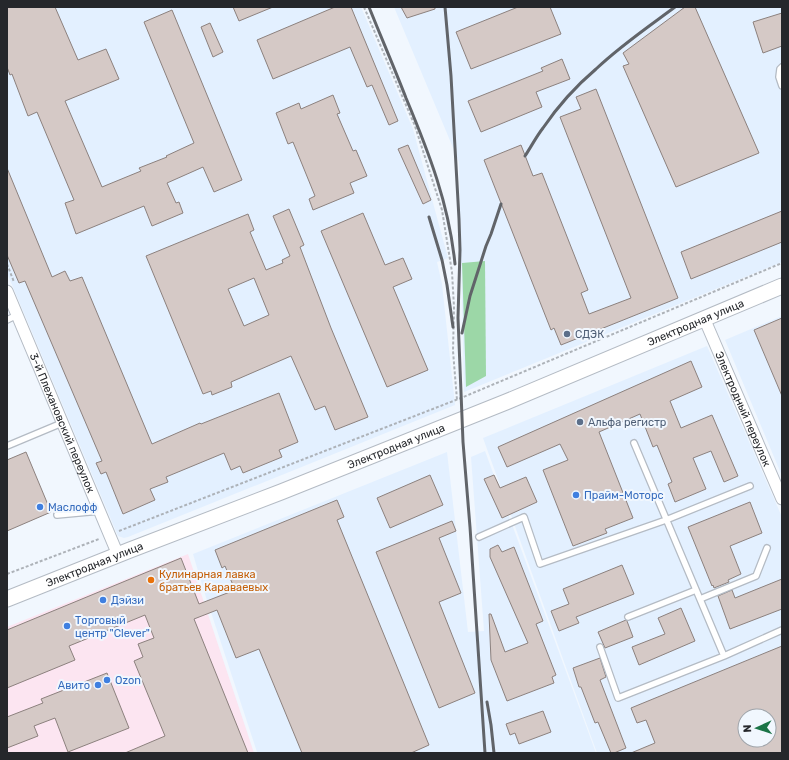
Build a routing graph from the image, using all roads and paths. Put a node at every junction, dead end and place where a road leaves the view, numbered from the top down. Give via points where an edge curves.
1 (364, 7) edge
2 (782, 67) edge
3 (782, 86) edge
4 (782, 264) edge
5 (782, 286) edge
6 (7, 291) edge
7 (12, 318) edge
8 (704, 318) junction
9 (457, 400) junction
10 (62, 423) junction
11 (634, 443) dead end
12 (7, 446) edge
13 (750, 486) dead end
14 (782, 499) edge
15 (100, 512) junction
16 (57, 516) dead end
17 (666, 520) junction
18 (118, 532) dead end
19 (478, 537) dead end
20 (101, 538) dead end
21 (767, 548) dead end
22 (118, 555) junction
23 (7, 574) edge
24 (696, 590) junction
25 (7, 599) edge
26 (700, 599) junction
27 (628, 617) dead end
28 (782, 630) edge
29 (600, 647) dead end
30 (724, 656) junction

1 - 9 path via 415,126 442,210 452,272 453,351
2 - 3 lane via 778,77
4 - 9 path
5 - 8 street, Электродная улица
6 - 7 street, 3-й Плехановский переулок
7 - 10 street, 3-й Плехановский переулок
8 - 14 street, Электродный переулок
8 - 22 street, Электродная улица via 498,405
9 - 18 path
10 - 12 lane
10 - 15 street, 3-й Плехановский переулок
11 - 17 lane
13 - 17 lane
15 - 16 lane
15 - 22 street, 3-й Плехановский переулок
17 - 19 lane via 540,564 524,517
17 - 24 lane
20 - 23 path
21 - 26 lane via 756,576
22 - 25 street, Электродная улица
24 - 26 lane
24 - 27 lane
26 - 30 lane
28 - 30 lane
29 - 30 lane via 618,698

